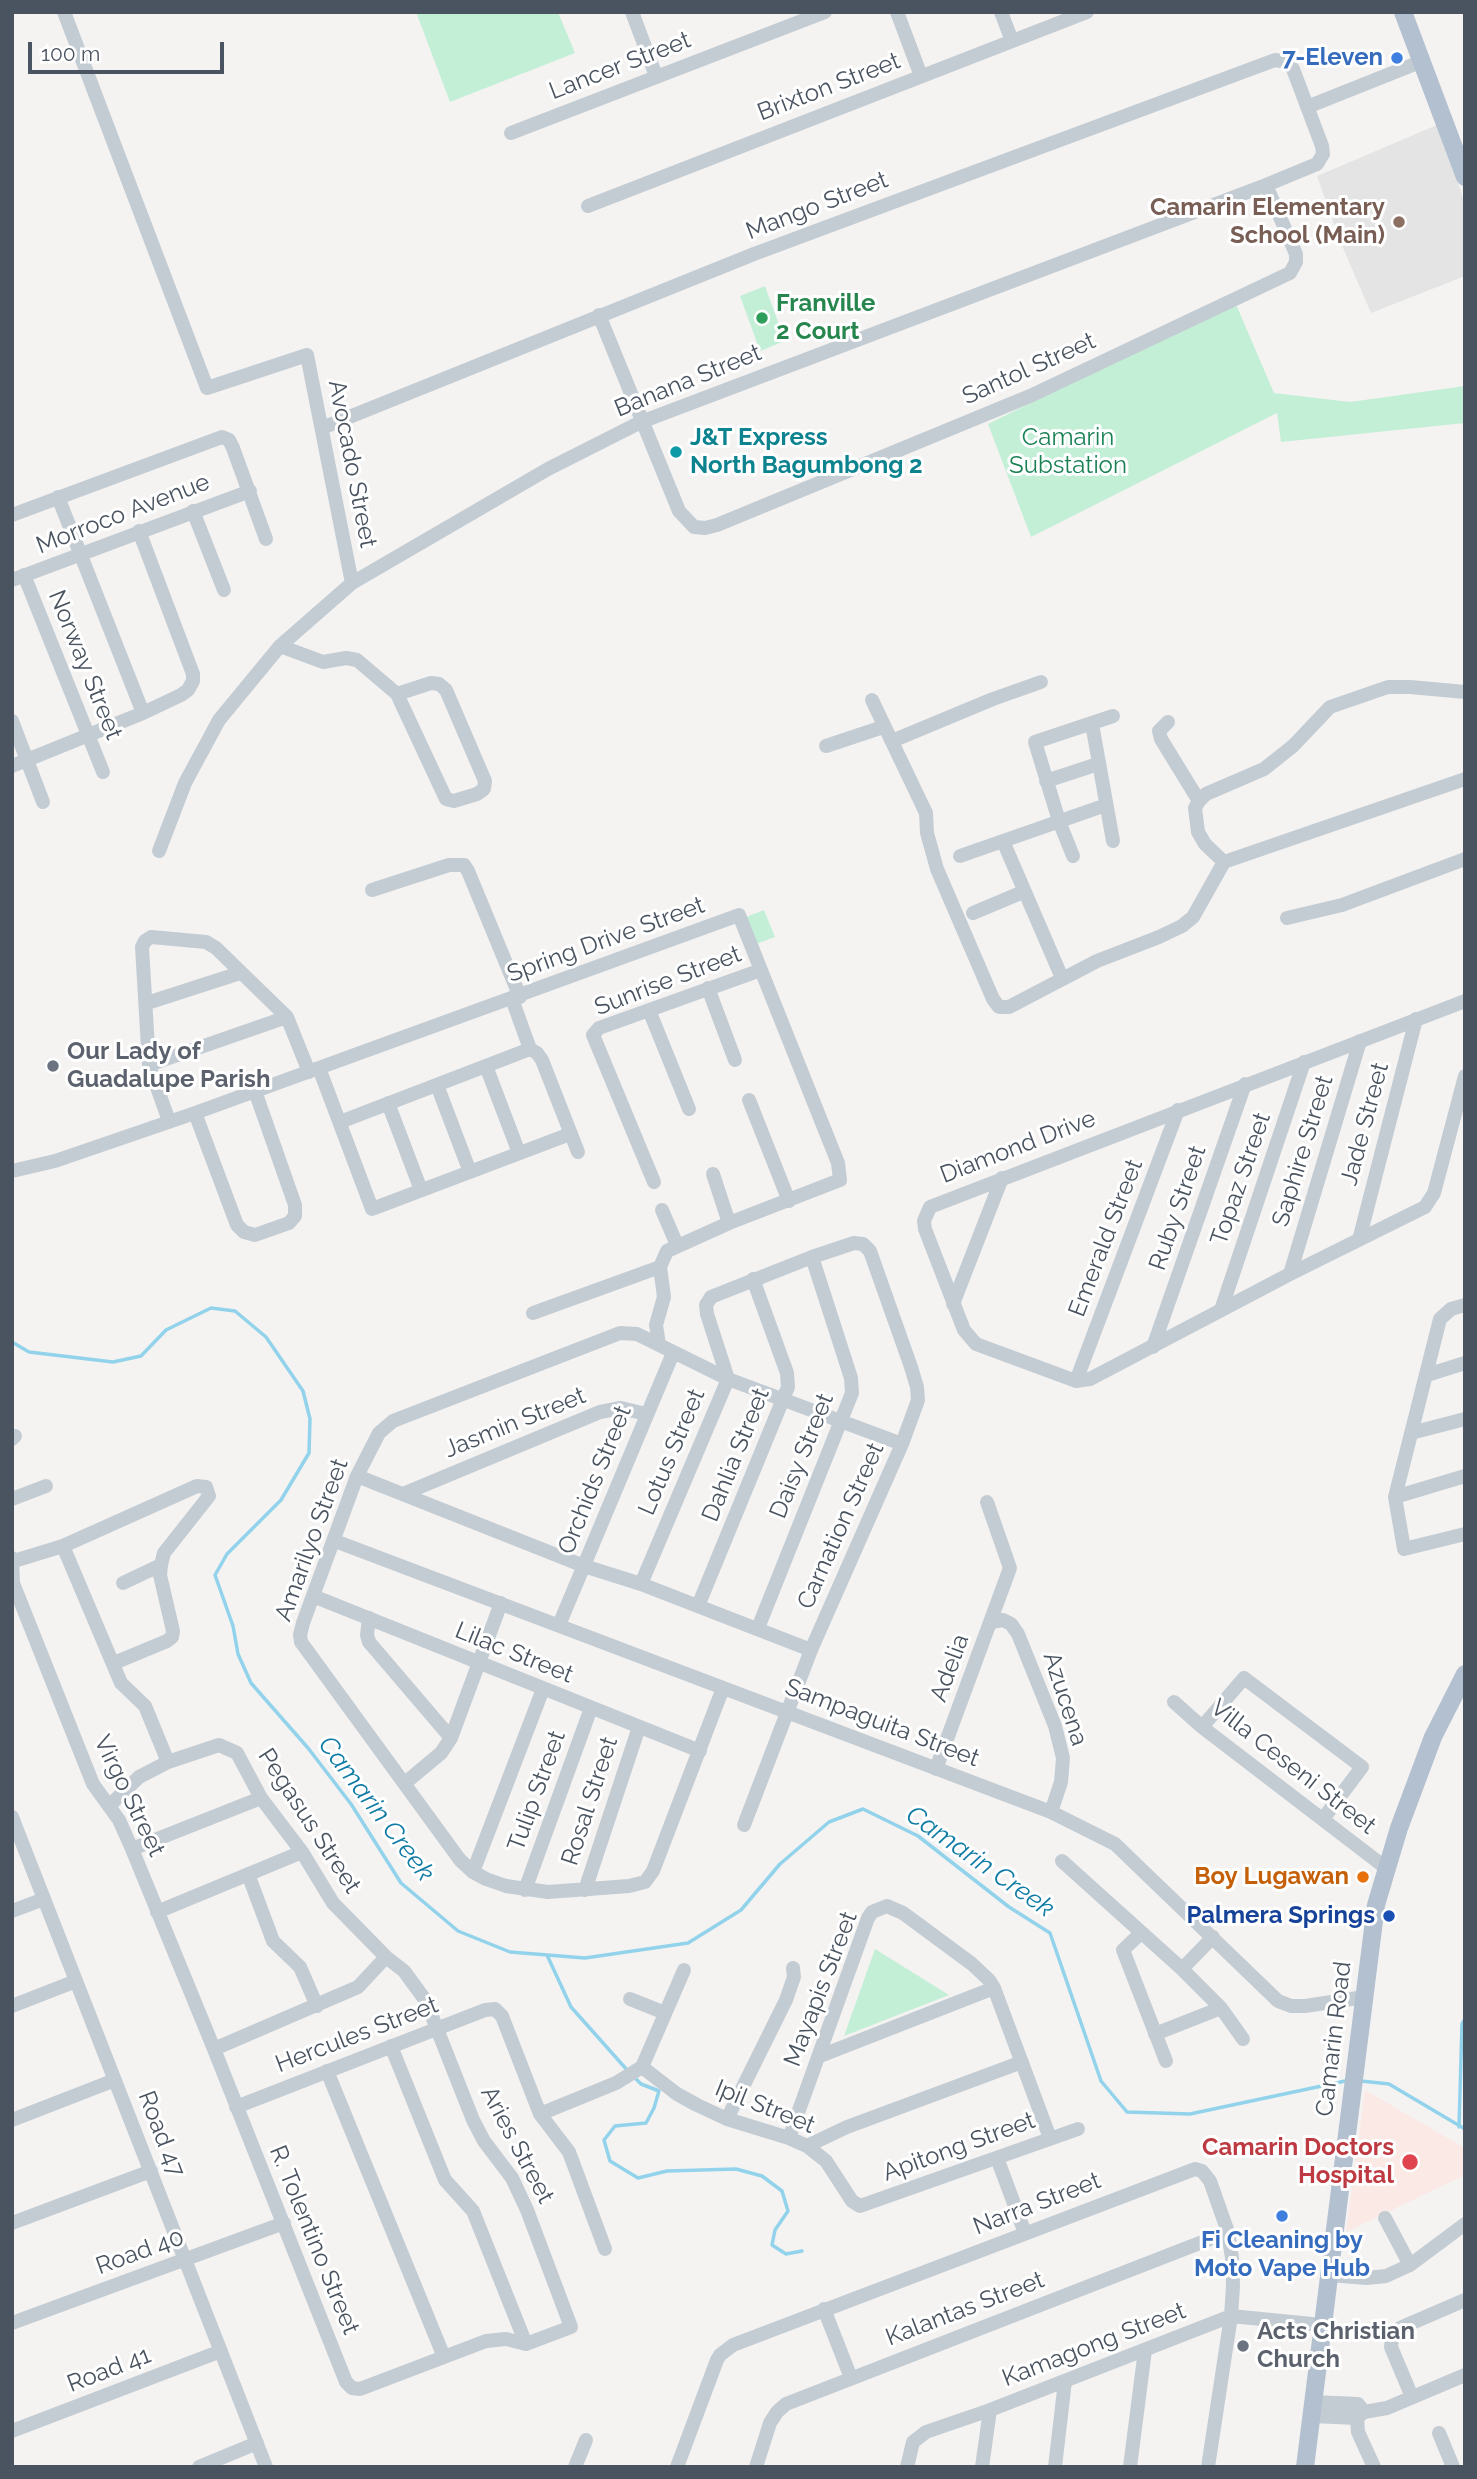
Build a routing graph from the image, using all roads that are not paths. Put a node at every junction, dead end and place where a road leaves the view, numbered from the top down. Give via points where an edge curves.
1 (64, 12) edge
2 (632, 12) edge
3 (825, 12) edge
4 (897, 12) edge
5 (1002, 12) edge
6 (1087, 12) edge
7 (1403, 12) edge
8 (1012, 41) junction
9 (1420, 62) junction
10 (656, 76) junction
11 (921, 76) junction
12 (1307, 107) junction
13 (511, 133) dead end
14 (1465, 177) edge
15 (1266, 186) junction
16 (588, 206) dead end
17 (598, 315) junction
18 (641, 422) junction
19 (321, 428) junction
20 (250, 491) junction
21 (58, 497) junction
22 (193, 511) junction
23 (12, 515) edge
24 (139, 531) junction
25 (266, 539) dead end
26 (80, 554) junction
27 (18, 577) edge
28 (352, 583) junction
29 (224, 590) dead end
30 (280, 646) junction
31 (1041, 682) dead end
32 (1465, 692) edge
33 (397, 694) junction
34 (872, 700) dead end
35 (143, 713) junction
36 (1113, 716) dead end
37 (12, 721) edge
38 (1168, 722) dead end
39 (1092, 724) junction
40 (883, 727) junction
41 (89, 735) junction
42 (892, 741) junction
43 (826, 746) dead end
44 (27, 760) junction
45 (1098, 764) junction
46 (12, 766) edge
47 (103, 772) dead end
48 (1465, 779) edge
49 (1046, 781) junction
50 (1199, 801) junction
51 (43, 802) dead end
52 (1105, 805) junction
53 (1059, 821) junction
54 (1003, 841) junction
55 (1113, 841) dead end
56 (159, 851) dead end
57 (960, 856) dead end
58 (1073, 856) dead end
59 (1465, 859) edge
60 (1224, 862) junction
61 (372, 890) dead end
62 (1023, 892) junction
63 (972, 913) dead end
64 (1287, 918) dead end
65 (761, 970) junction
66 (240, 973) junction
67 (1062, 978) junction
68 (708, 988) junction
69 (516, 998) junction
70 (1465, 1001) edge
71 (147, 1003) junction
72 (649, 1010) junction
73 (287, 1017) junction
74 (1416, 1019) junction
75 (1360, 1041) junction
76 (530, 1049) junction
77 (735, 1060) dead end
78 (1304, 1062) junction
79 (149, 1065) junction
80 (486, 1066) junction
81 (314, 1070) junction
82 (1465, 1076) edge
83 (1245, 1084) junction
84 (437, 1085) junction
85 (255, 1091) junction
86 (749, 1100) dead end
87 (388, 1103) junction
88 (689, 1109) dead end
89 (1178, 1110) junction
90 (195, 1113) junction
91 (169, 1121) junction
92 (340, 1122) junction
93 (570, 1134) junction
94 (519, 1153) junction
95 (578, 1153) dead end
96 (12, 1171) edge
97 (470, 1172) junction
98 (713, 1174) dead end
99 (1002, 1178) junction
100 (654, 1182) dead end
101 (421, 1190) junction
102 (789, 1201) junction
103 (662, 1210) dead end
104 (729, 1223) junction
105 (1359, 1240) junction
106 (677, 1245) junction
107 (812, 1257) junction
108 (660, 1267) junction
109 (1290, 1274) junction
110 (753, 1279) junction
111 (953, 1304) junction
112 (1465, 1305) edge
113 (1221, 1310) junction
114 (533, 1312) dead end
115 (659, 1344) junction
116 (1153, 1347) junction
117 (673, 1353) junction
118 (1465, 1363) edge
119 (1427, 1376) junction
120 (728, 1379) junction
121 (1076, 1381) junction
122 (784, 1401) junction
123 (646, 1414) junction
124 (1465, 1419) edge
125 (841, 1422) junction
126 (1411, 1433) junction
127 (902, 1444) junction
128 (357, 1476) junction
129 (1465, 1476) edge
130 (46, 1486) dead end
131 (403, 1494) junction
132 (1395, 1497) junction
133 (12, 1499) edge
134 (987, 1502) dead end
135 (1465, 1534) edge
136 (335, 1541) junction
137 (63, 1546) junction
138 (13, 1559) edge
139 (161, 1565) junction
140 (584, 1566) junction
141 (13, 1583) edge
142 (123, 1583) dead end
143 (641, 1584) junction
144 (313, 1596) junction
145 (501, 1604) junction
146 (698, 1606) junction
147 (369, 1618) junction
148 (991, 1622) junction
149 (559, 1625) junction
150 (758, 1628) junction
151 (811, 1650) junction
152 (114, 1663) junction
153 (480, 1664) junction
154 (1465, 1674) edge
155 (723, 1688) junction
156 (543, 1689) junction
157 (1174, 1702) dead end
158 (591, 1708) junction
159 (788, 1712) junction
160 (639, 1727) junction
161 (1202, 1727) junction
162 (451, 1738) junction
163 (700, 1751) junction
164 (169, 1762) junction
165 (936, 1769) junction
166 (405, 1783) junction
167 (261, 1798) junction
168 (110, 1805) junction
169 (1051, 1812) junction
170 (12, 1817) edge
171 (1323, 1819) junction
172 (744, 1825) dead end
173 (132, 1849) junction
174 (302, 1852) junction
175 (1062, 1861) dead end
176 (1385, 1868) junction
177 (473, 1872) junction
178 (248, 1874) junction
179 (525, 1890) junction
180 (585, 1890) junction
181 (44, 1899) junction
182 (12, 1911) edge
183 (157, 1912) junction
184 (1141, 1933) junction
185 (1213, 1937) junction
186 (386, 1957) junction
187 (793, 1968) dead end
188 (684, 1969) dead end
189 (1182, 1969) junction
190 (76, 1981) junction
191 (994, 1988) junction
192 (1364, 1997) junction
193 (631, 1999) dead end
194 (12, 2006) edge
195 (317, 2006) junction
196 (1222, 2008) junction
197 (665, 2013) junction
198 (438, 2028) junction
199 (1155, 2034) junction
200 (1243, 2039) dead end
201 (391, 2046) junction
202 (214, 2049) junction
203 (820, 2056) junction
204 (1166, 2061) dead end
205 (1021, 2062) junction
206 (642, 2067) junction
207 (327, 2071) junction
208 (115, 2080) junction
209 (236, 2107) junction
210 (540, 2114) junction
211 (727, 2119) junction
212 (12, 2120) edge
213 (1078, 2129) dead end
214 (789, 2138) junction
215 (1050, 2138) junction
216 (807, 2146) junction
217 (997, 2158) junction
218 (150, 2171) junction
219 (856, 2205) joint
220 (1385, 2218) dead end
221 (12, 2222) edge
222 (284, 2223) junction
223 (1465, 2224) edge
224 (1228, 2232) junction
225 (1025, 2233) junction
226 (606, 2249) dead end
227 (185, 2259) junction
228 (1410, 2265) junction
229 (1328, 2275) junction
230 (1465, 2300) edge
231 (824, 2309) junction
232 (1231, 2316) junction
233 (12, 2323) edge
234 (1322, 2325) junction
235 (526, 2344) junction
236 (1145, 2350) junction
237 (221, 2351) junction
238 (444, 2357) junction
239 (1465, 2375) edge
240 (851, 2378) junction
241 (1065, 2381) junction
242 (1412, 2397) junction
243 (1312, 2409) junction
244 (990, 2410) junction
245 (1361, 2415) junction
246 (12, 2431) edge
247 (1439, 2433) dead end
248 (586, 2440) dead end
249 (257, 2443) junction
250 (199, 2467) edge
251 (266, 2467) edge
252 (575, 2467) edge
253 (677, 2467) edge
254 (757, 2467) edge
255 (906, 2467) edge
256 (982, 2467) edge
257 (1055, 2467) edge
258 (1130, 2467) edge
259 (1208, 2467) edge
260 (1305, 2467) edge
261 (1374, 2467) edge
262 (1453, 2467) edge

1 - 19 street, Avocado Street via 207,388 307,355
2 - 10 street
3 - 10 street, Lancer Street
4 - 11 street
5 - 8 street
6 - 8 street, Brixton Street
7 - 9 main road
8 - 11 street, Brixton Street
9 - 12 street
9 - 14 main road
10 - 13 street, Lancer Street
11 - 16 street, Brixton Street
12 - 15 street, Banana Street via 1322,146 1321,160
12 - 17 street, Mango Street via 1293,69 1287,62 1275,60
15 - 18 street, Banana Street
15 - 18 street, Santol Street via 1296,254 1290,273 1030,396 717,525 694,527 685,520
17 - 18 street
17 - 19 street, Mango Street
18 - 28 street, Banana Street via 548,469
19 - 28 street, Avocado Street
20 - 21 street via 229,440 222,437
20 - 22 street, Morroco Avenue
20 - 25 street
21 - 23 street
21 - 26 street
22 - 24 street, Morroco Avenue
22 - 29 street
24 - 26 street, Morroco Avenue
24 - 35 street via 193,674 188,690
26 - 27 street, Morroco Avenue
26 - 35 street
27 - 41 street, Norway Street
28 - 30 street, Banana Street
30 - 33 street via 323,662 357,660
30 - 56 street, Banana Street via 219,720 185,783
31 - 42 street
32 - 50 street via 1388,687 1344,701 1330,707 1264,769
33 - 33 street via 432,683 446,690 485,780 484,789 454,801 446,799
34 - 40 street
35 - 41 street
36 - 39 street
37 - 44 street
38 - 50 street via 1160,731 1161,739
39 - 45 street
39 - 49 street via 1035,742
40 - 42 street
40 - 43 street
41 - 44 street
41 - 47 street, Norway Street
42 - 67 street via 926,814 937,869 993,999 999,1007 1009,1007
44 - 46 street
44 - 51 street
45 - 49 street
45 - 52 street
48 - 60 street
49 - 53 street
50 - 60 street via 1195,808 1198,832
52 - 53 street
52 - 55 street
53 - 54 street
53 - 58 street
54 - 57 street
54 - 62 street
59 - 64 street via 1342,905
60 - 67 street via 1193,918 1182,926
61 - 69 street via 449,864 464,865
62 - 63 street
62 - 67 street
65 - 68 street, Sunrise Street
65 - 69 street, Spring Drive Street via 739,915
65 - 102 street, Spring Drive Street via 841,1174 832,1185
66 - 71 street
66 - 71 street via 206,942 151,937 142,947
66 - 73 street
68 - 72 street, Sunrise Street
68 - 77 street
69 - 76 street
69 - 81 street, Spring Drive Street
70 - 74 street, Diamond Drive
71 - 79 street
72 - 88 street
72 - 100 street, Sunrise Street via 598,1028 593,1035
73 - 79 street
73 - 81 street
74 - 75 street, Diamond Drive
74 - 105 street, Jade Street
75 - 78 street, Diamond Drive
75 - 109 street, Saphire Street
76 - 80 street
76 - 93 street via 542,1060
78 - 83 street, Diamond Drive
78 - 113 street, Topaz Street
79 - 91 street
80 - 84 street
80 - 94 street
81 - 85 street, Spring Drive Street
81 - 92 street
82 - 105 street via 1431,1201 1419,1212
83 - 89 street, Diamond Drive
83 - 116 street, Ruby Street
84 - 87 street
84 - 97 street
85 - 90 street, Spring Drive Street
85 - 90 street via 295,1205 289,1223 255,1235 237,1225
86 - 102 street
87 - 92 street
87 - 101 street
89 - 99 street, Diamond Drive
89 - 121 street, Emerald Street
90 - 91 street, Spring Drive Street
91 - 96 street, Spring Drive Street via 55,1161
92 - 101 street via 372,1209
93 - 94 street
93 - 95 street
94 - 97 street
97 - 101 street
98 - 104 street
99 - 111 street
99 - 111 street, Diamond Drive via 937,1203 925,1214 925,1229
102 - 104 street, Spring Drive Street
103 - 106 street
104 - 106 street, Spring Drive Street
105 - 109 street
106 - 108 street via 667,1251
107 - 110 street
107 - 125 street, Daisy Street via 851,1378 852,1394
107 - 127 street, Carnation Street via 854,1243 870,1251 917,1387 918,1400
108 - 114 street
108 - 115 street via 664,1297 656,1325
109 - 113 street
110 - 120 street, Lotus Street via 711,1297 706,1305
110 - 122 street, Dahlia Street via 787,1373
111 - 121 street, Diamond Drive via 976,1344
112 - 119 street via 1440,1319
113 - 116 street
115 - 117 street, Amarilyo Street
115 - 128 street, Amarilyo Street via 637,1334 607,1337 393,1421 379,1433
116 - 121 street via 1090,1380
117 - 120 street, Amarilyo Street
117 - 123 street, Orchids Street
118 - 119 street
119 - 126 street
120 - 122 street, Amarilyo Street
120 - 143 street, Lotus Street
122 - 125 street, Amarilyo Street
122 - 146 street, Dahlia Street
123 - 131 street, Jasmin Street via 621,1408 600,1412
123 - 140 street, Orchids Street
124 - 126 street
125 - 127 street, Amarilyo Street
125 - 150 street, Daisy Street
126 - 132 street
127 - 151 street, Carnation Street
128 - 131 street
128 - 136 street, Amarilyo Street
129 - 132 street
130 - 133 street
131 - 140 street
132 - 135 street via 1404,1549
134 - 148 street, Adelia via 1010,1568
136 - 144 street, Amarilyo Street
136 - 145 street, Sampaguita Street
137 - 138 street
137 - 139 street via 197,1486 206,1487 209,1496 164,1553
137 - 152 street
138 - 141 street, Virgo Street
139 - 142 street
139 - 152 street via 172,1637
140 - 143 street
140 - 149 street, Orchids Street
141 - 168 street, Virgo Street via 93,1784
143 - 146 street
144 - 147 street, Lilac Street
144 - 166 street, Amarilyo Street via 300,1635 304,1650
145 - 149 street, Sampaguita Street
145 - 153 street
146 - 150 street
147 - 153 street, Lilac Street
147 - 162 street via 369,1642
148 - 165 street, Adelia
148 - 169 street, Azucena via 1003,1620 1018,1634 1055,1726 1063,1758
149 - 155 street, Sampaguita Street
150 - 151 street
151 - 159 street, Carnation Street
152 - 164 street via 121,1683 145,1706
153 - 156 street, Lilac Street
153 - 162 street
154 - 176 main road, Camarin Road via 1433,1737
155 - 159 street, Sampaguita Street
155 - 163 street, Amarilyo Street
156 - 158 street, Lilac Street
156 - 177 street
157 - 161 street, Villa Ceseni Street
158 - 160 street, Lilac Street
158 - 179 street, Tulip Street
159 - 165 street, Sampaguita Street
159 - 172 street, Carnation Street
160 - 163 street, Lilac Street
160 - 180 street, Rosal Street
161 - 171 street, Villa Ceseni Street
161 - 171 street via 1244,1678 1362,1768
162 - 166 street via 441,1753
163 - 180 street, Amarilyo Street via 645,1882
164 - 167 street, Pegasus Street via 219,1745 237,1753
164 - 168 street via 139,1777
165 - 169 street, Sampaguita Street
166 - 177 street, Amarilyo Street
167 - 173 street
167 - 174 street, Pegasus Street
168 - 173 street, Virgo Street
169 - 185 street, Sampaguita Street via 1115,1844
170 - 181 street, Road 47
171 - 176 street, Villa Ceseni Street
173 - 183 street, Virgo Street
174 - 178 street
174 - 186 street, Pegasus Street via 333,1903
175 - 184 street
176 - 192 main road, Camarin Road
177 - 179 street, Amarilyo Street
178 - 183 street
178 - 195 street via 273,1941 300,1967
179 - 180 street, Amarilyo Street
181 - 182 street
181 - 190 street, Road 47
183 - 202 street, Virgo Street
184 - 189 street
184 - 199 street via 1123,1950
185 - 189 street
185 - 192 street, Sampaguita Street via 1278,2001 1305,2006
186 - 195 street via 358,1987
186 - 198 street, Aries Street via 416,1985
187 - 211 street via 786,2000
188 - 197 street
189 - 196 street
190 - 194 street
190 - 208 street, Road 47
191 - 203 street
191 - 203 street, Mayapis Street via 972,1964 903,1913 880,1908 868,1918
191 - 205 street, Mayapis Street
192 - 229 main road, Camarin Road
193 - 197 street
195 - 202 street
196 - 199 street
196 - 200 street
197 - 206 street
198 - 201 street, Hercules Street
198 - 210 street, Hercules Street via 495,2010 502,2016
198 - 235 street, Aries Street via 484,2141 512,2178 527,2210 571,2327
199 - 204 street
201 - 207 street, Hercules Street
201 - 235 street via 445,2180 473,2211
202 - 209 street, Virgo Street
203 - 214 street, Mayapis Street
205 - 215 street, Mayapis Street
205 - 216 street
206 - 210 street via 617,2083
206 - 211 street, Ipil Street via 677,2094
207 - 209 street, Hercules Street
207 - 238 street
208 - 212 street
208 - 218 street, Road 47
209 - 222 street, R. Tolentino Street
210 - 226 street via 569,2152
211 - 214 street, Ipil Street
213 - 215 street, Apitong Street
214 - 216 street, Ipil Street
215 - 217 street, Apitong Street
216 - 219 street, Ipil Street via 826,2161
217 - 219 street, Apitong Street via 865,2206
217 - 225 street
218 - 221 street
218 - 227 street, Road 47
220 - 228 street
222 - 227 street, Road 40
222 - 238 street, R. Tolentino Street via 352,2388 360,2389
223 - 228 street
224 - 225 street, Narra Street via 1210,2181 1195,2169
224 - 232 street, Narra Street
224 - 240 street, Kalantas Street
225 - 231 street, Narra Street
227 - 233 street, Road 40
227 - 237 street, Road 47
228 - 229 street via 1377,2278
229 - 234 main road, Camarin Road
230 - 242 street via 1400,2328 1392,2336 1391,2347
231 - 240 street
231 - 253 street, Narra Street via 740,2342 720,2355
232 - 234 street, Kamagong Street
232 - 236 street, Kamagong Street
232 - 259 street, Narra Street
234 - 243 main road, Camarin Road
235 - 238 street via 486,2341
236 - 241 street, Kamagong Street
236 - 258 street
237 - 246 street, Road 41
237 - 249 street, Road 47
239 - 242 street
240 - 254 street, Kalantas Street via 799,2398 777,2412
241 - 244 street, Kamagong Street
241 - 257 street
242 - 245 street
243 - 245 street
243 - 260 main road, Camarin Road
244 - 255 street, Kamagong Street via 918,2437
244 - 256 street
245 - 261 street via 1361,2438
247 - 262 street
248 - 252 street
249 - 250 street
249 - 251 street, Road 47

